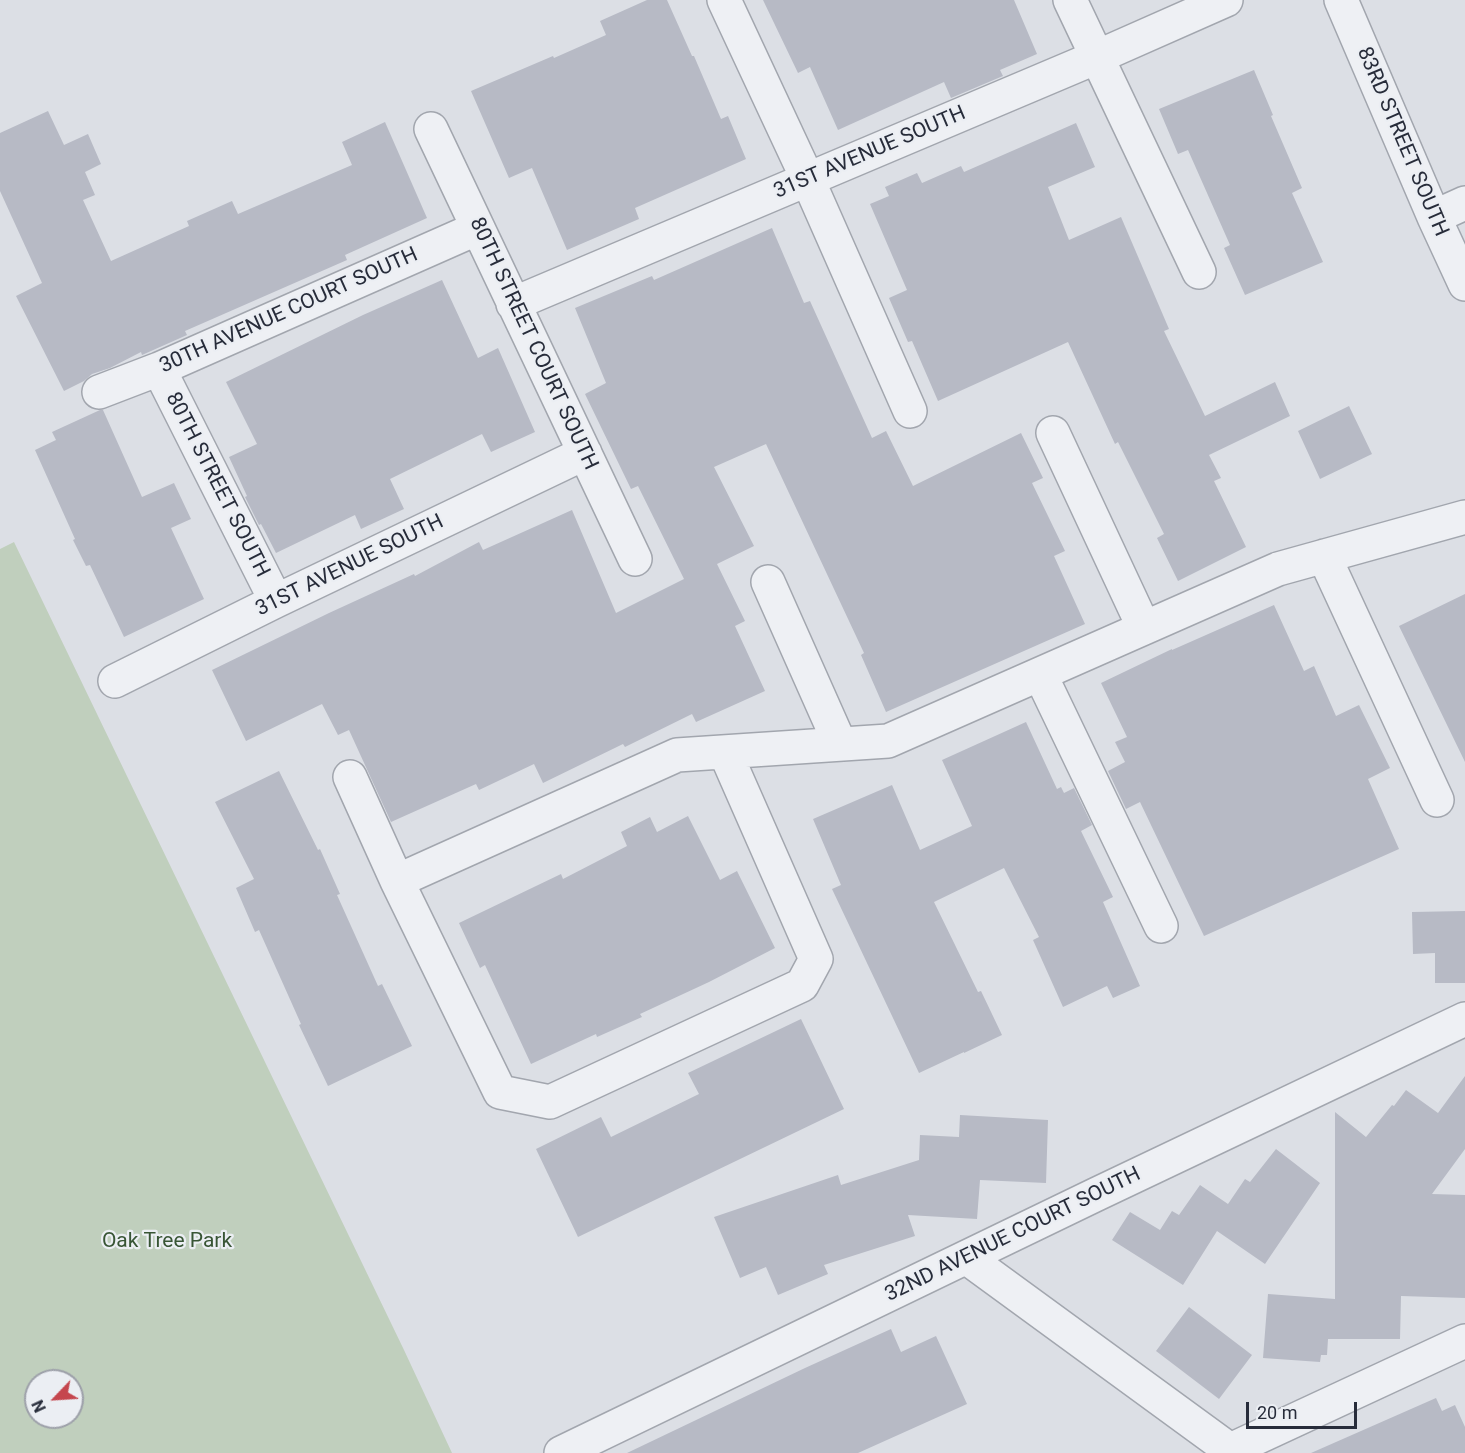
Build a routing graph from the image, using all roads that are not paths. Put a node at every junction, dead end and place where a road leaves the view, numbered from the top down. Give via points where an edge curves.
1 (724, 0) edge
2 (1070, 0) edge
3 (1226, 0) edge
4 (1341, 0) edge
5 (1097, 57) junction
6 (431, 129) dead end
7 (808, 180) junction
8 (1465, 203) edge
9 (1434, 217) junction
10 (478, 228) junction
11 (1199, 272) dead end
12 (1465, 284) edge
13 (513, 304) junction
14 (159, 369) junction
15 (99, 392) dead end
16 (910, 411) dead end
17 (1053, 433) dead end
18 (585, 453) junction
19 (1465, 517) edge
20 (1324, 556) junction
21 (635, 559) dead end
22 (768, 582) dead end
23 (276, 601) junction
24 (1144, 628) junction
25 (1040, 674) junction
26 (116, 681) dead end
27 (840, 744) junction
28 (725, 752) junction
29 (350, 777) dead end
30 (1437, 800) dead end
31 (397, 881) junction
32 (1161, 926) dead end
33 (1465, 1019) edge
34 (968, 1257) junction
35 (1465, 1341) edge
36 (1227, 1452) edge
37 (561, 1453) edge

1 - 7 street
2 - 5 street
3 - 5 street, 31ST AVENUE SOUTH
4 - 9 street, 83RD STREET SOUTH
5 - 7 street, 31ST AVENUE SOUTH
5 - 11 street
6 - 10 street, 80TH STREET COURT SOUTH
7 - 13 street, 31ST AVENUE SOUTH
7 - 16 street
8 - 9 street
9 - 12 street, 83RD STREET SOUTH
10 - 13 street, 80TH STREET COURT SOUTH
10 - 14 street, 30TH AVENUE COURT SOUTH
13 - 18 street, 80TH STREET COURT SOUTH
14 - 15 street, 30TH AVENUE COURT SOUTH
14 - 23 street, 80TH STREET SOUTH
17 - 24 street
18 - 21 street, 80TH STREET COURT SOUTH
18 - 23 street, 31ST AVENUE SOUTH
19 - 20 street
20 - 24 street via 1278,569
20 - 30 street
22 - 27 street
23 - 26 street, 31ST AVENUE SOUTH
24 - 25 street
25 - 27 street via 888,741
25 - 32 street
27 - 28 street
28 - 31 street via 677,755
28 - 31 street via 816,959 802,986 550,1102 500,1092
29 - 31 street
33 - 34 street, 32ND AVENUE COURT SOUTH
34 - 36 street
34 - 37 street, 32ND AVENUE COURT SOUTH
35 - 36 street

